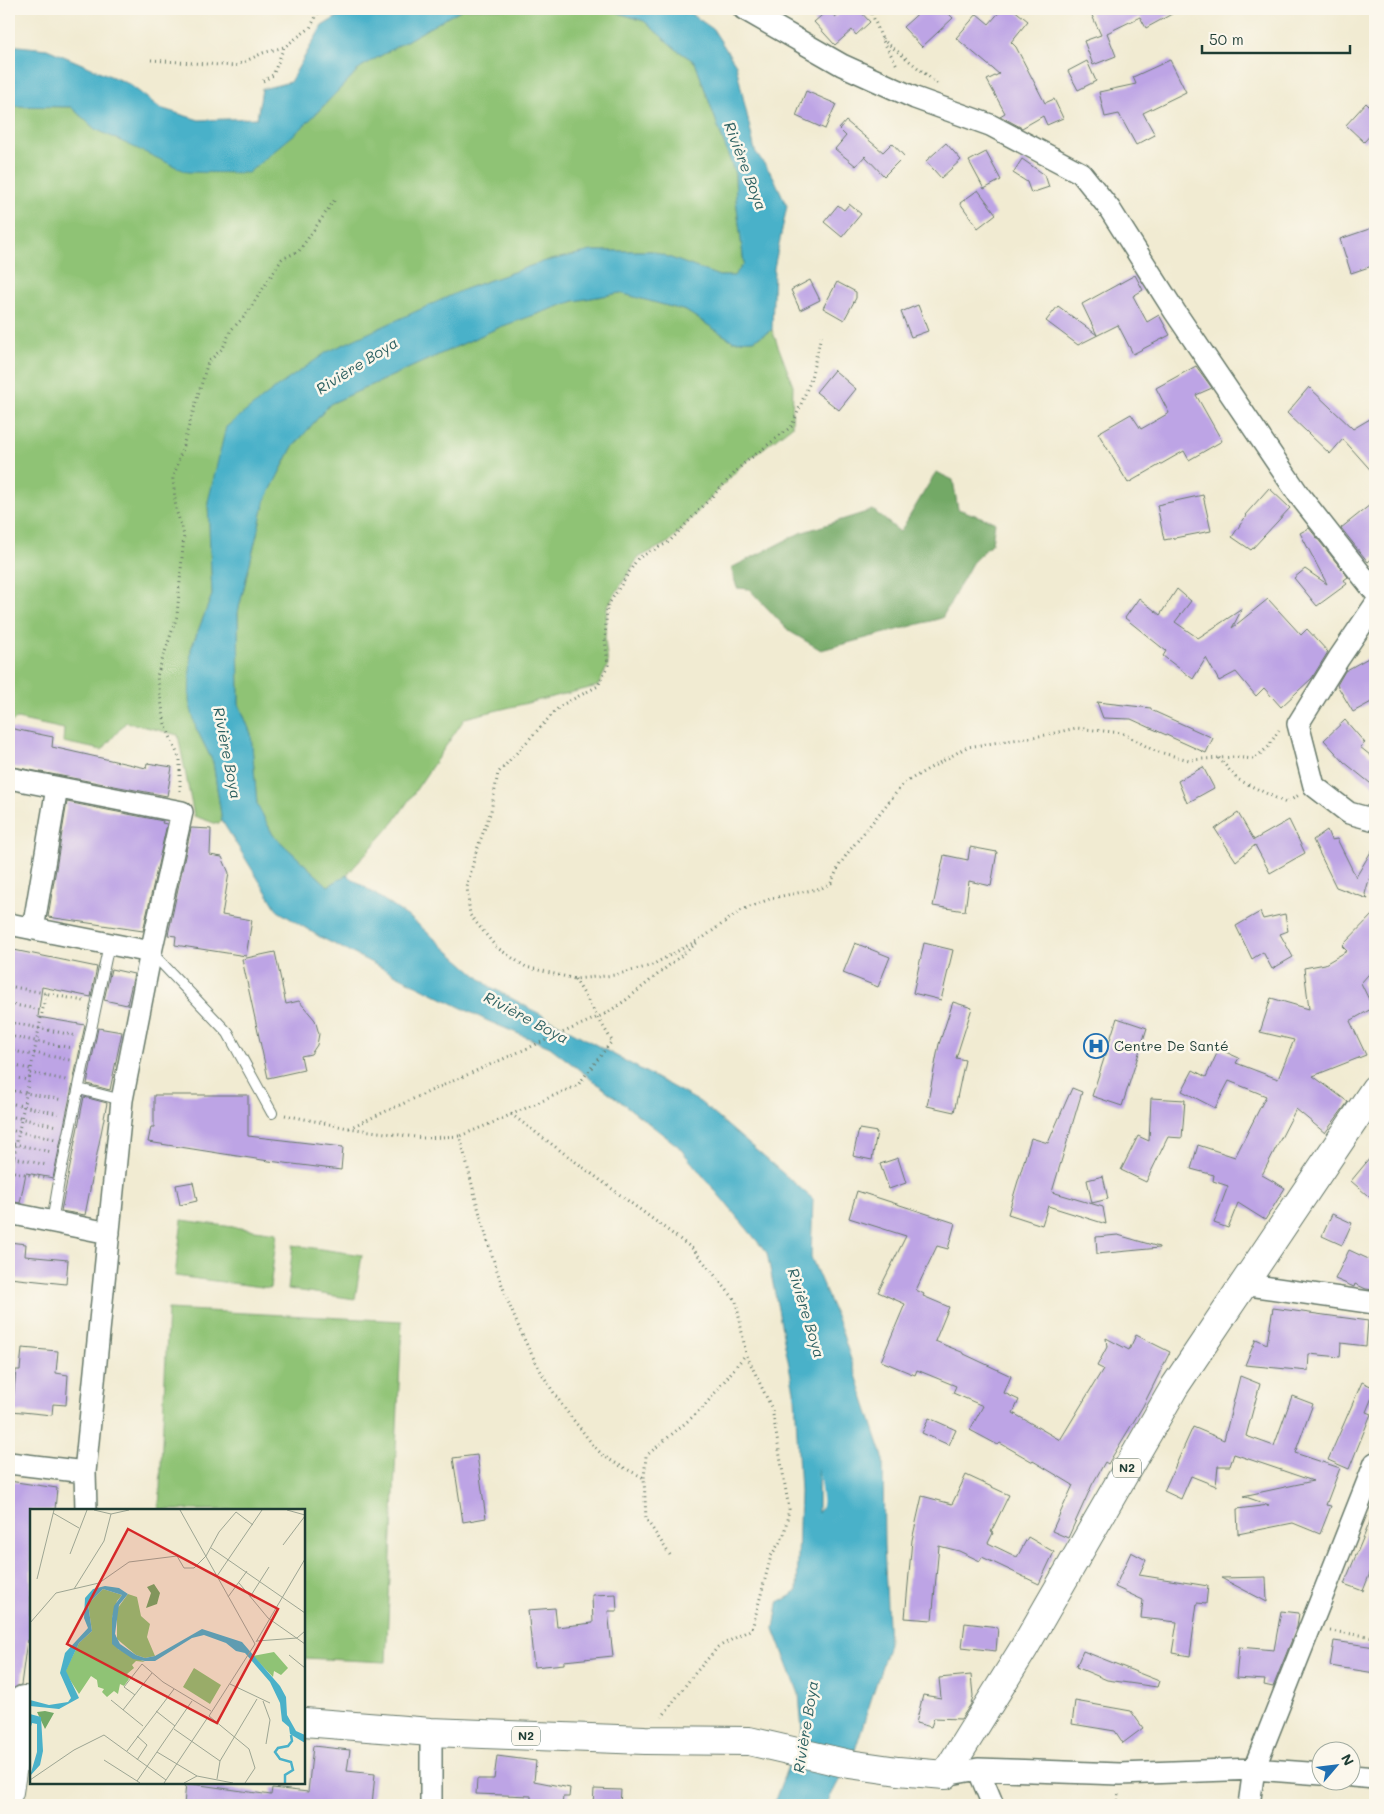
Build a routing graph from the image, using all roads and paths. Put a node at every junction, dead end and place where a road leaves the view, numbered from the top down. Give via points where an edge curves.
1 (320, 9) edge
2 (744, 9) edge
3 (870, 9) edge
4 (284, 47) junction
5 (151, 60) dead end
6 (262, 81) dead end
7 (915, 98) junction
8 (336, 198) dead end
9 (821, 336) dead end
10 (1375, 592) edge
11 (1375, 605) edge
12 (1298, 724) junction
13 (1219, 758) junction
14 (9, 778) edge
15 (1314, 786) junction
16 (57, 788) junction
17 (180, 812) junction
18 (1375, 820) edge
19 (9, 924) edge
20 (33, 929) junction
21 (704, 937) junction
22 (109, 944) junction
23 (151, 952) junction
24 (574, 979) junction
25 (9, 986) edge
26 (46, 993) junction
27 (97, 1003) junction
28 (9, 1004) edge
29 (42, 1010) junction
30 (9, 1022) edge
31 (39, 1028) junction
32 (9, 1036) edge
33 (89, 1038) junction
34 (36, 1041) junction
35 (9, 1050) edge
36 (87, 1050) junction
37 (34, 1054) junction
38 (84, 1063) junction
39 (9, 1065) edge
40 (30, 1071) junction
41 (9, 1076) edge
42 (29, 1080) junction
43 (79, 1086) junction
44 (1375, 1089) edge
45 (9, 1090) edge
46 (26, 1093) junction
47 (122, 1100) junction
48 (76, 1102) junction
49 (9, 1103) edge
50 (24, 1106) junction
51 (272, 1113) joint
52 (511, 1114) junction
53 (9, 1116) edge
54 (73, 1116) junction
55 (21, 1118) junction
56 (70, 1128) junction
57 (348, 1128) junction
58 (9, 1130) edge
59 (18, 1132) junction
60 (460, 1136) junction
61 (68, 1142) junction
62 (9, 1143) edge
63 (16, 1144) junction
64 (65, 1155) junction
65 (9, 1157) edge
66 (13, 1158) junction
67 (62, 1168) junction
68 (10, 1171) edge
69 (59, 1181) junction
70 (9, 1213) edge
71 (52, 1222) junction
72 (109, 1233) junction
73 (1242, 1284) junction
74 (1375, 1303) edge
75 (746, 1354) junction
76 (9, 1463) edge
77 (1375, 1463) edge
78 (85, 1472) junction
79 (644, 1478) junction
80 (1369, 1494) edge
81 (86, 1509) edge
82 (670, 1555) dead end
83 (1310, 1628) junction
84 (1375, 1636) edge
85 (21, 1700) edge
86 (305, 1722) edge
87 (431, 1732) junction
88 (645, 1740) junction
89 (978, 1769) junction
90 (1254, 1769) junction
91 (1312, 1773) edge
92 (945, 1775) junction
93 (1362, 1777) edge
94 (1375, 1778) edge
95 (9, 1792) edge
96 (431, 1805) edge
97 (993, 1805) edge
98 (1249, 1805) edge

1 - 4 path via 310,28
2 - 7 street via 842,65
3 - 7 path via 882,39
4 - 5 path via 235,66
4 - 6 path via 273,75
7 - 10 street via 990,125 1081,174 1109,208 1299,495
8 - 17 path via 299,251 282,259 246,315 231,330 223,348 208,362 173,479 176,510 184,535 177,616 157,676 165,724 180,760
9 - 24 path via 810,382 792,426 742,465 669,542 638,558 608,608 608,665 598,686 560,706 498,773 491,811 467,887 470,915 496,947 526,967
11 - 12 street
12 - 13 path via 1280,729 1268,747 1254,758
12 - 15 street
13 - 15 path via 1237,779 1286,803
13 - 21 path via 1189,760 1156,751 1122,733 1076,728 967,747 904,783 850,850 831,883 822,888 772,898 740,911
14 - 16 street
15 - 18 street via 1349,812
16 - 17 street
16 - 20 street
17 - 23 street
19 - 20 street
20 - 22 street
21 - 24 path via 650,966 615,975
21 - 57 path, bridge via 605,1014
22 - 23 street
22 - 27 lane
23 - 47 street
23 - 51 lane via 228,1033
24 - 52 path via 612,1041 578,1085
25 - 26 path
26 - 27 path
26 - 29 path
27 - 33 lane
28 - 29 path
29 - 31 path
30 - 31 path
31 - 33 path
31 - 34 path
32 - 34 path
33 - 36 lane
34 - 36 path
34 - 37 path
35 - 37 path
36 - 38 lane
37 - 38 path
37 - 40 path
38 - 43 lane
39 - 40 path
40 - 42 path
40 - 43 path
41 - 42 path
42 - 46 path
43 - 47 lane
43 - 48 lane
44 - 73 highway, N2
45 - 46 path
46 - 48 path
46 - 50 path
47 - 72 street
48 - 54 lane
49 - 50 path
50 - 54 path
50 - 55 path
51 - 57 path
52 - 60 path
52 - 75 path via 693,1249 736,1301
53 - 55 path
54 - 56 lane
55 - 56 path
55 - 59 path
56 - 61 lane
57 - 60 path via 423,1138
58 - 59 path
59 - 61 path
59 - 63 path
60 - 79 path via 478,1211 524,1339 562,1407 603,1455
61 - 64 lane
62 - 63 path
63 - 64 path
63 - 66 path
64 - 67 lane
65 - 66 path
66 - 67 path
66 - 68 path
67 - 69 lane
68 - 69 path
69 - 71 lane
70 - 71 street
71 - 72 street
72 - 78 street
73 - 74 street
73 - 92 highway, N2 via 1175,1386 1024,1648
75 - 79 path via 702,1409 646,1456
75 - 88 path via 772,1409 789,1509 784,1535 771,1556 752,1629 718,1647
76 - 78 street
77 - 80 street
78 - 81 street
79 - 82 path via 646,1519
80 - 83 street
83 - 84 path
83 - 90 street
85 - 95 highway
86 - 87 highway, N2
87 - 88 highway, N2
87 - 96 street
88 - 92 highway, N2 via 749,1741 849,1764
89 - 90 street via 1120,1774
89 - 92 street
89 - 97 street
90 - 91 street
90 - 98 street
93 - 94 street

